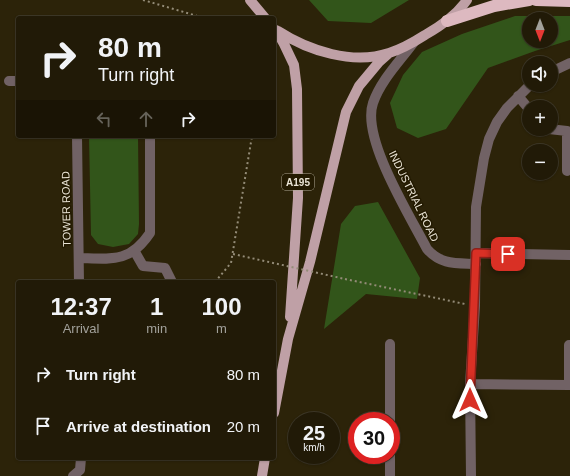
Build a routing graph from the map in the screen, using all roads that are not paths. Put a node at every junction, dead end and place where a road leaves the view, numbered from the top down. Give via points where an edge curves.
1 (250, 0) edge
2 (467, 0) edge
3 (529, 0) edge
4 (536, 0) edge
5 (570, 1) edge
6 (263, 16) edge
7 (447, 21) junction
8 (276, 30) edge
9 (276, 31) edge
10 (414, 42) junction
11 (388, 54) junction
12 (570, 63) edge
13 (558, 69) edge
14 (522, 92) edge
15 (518, 96) junction
16 (522, 101) edge
17 (558, 130) edge
18 (77, 138) edge
19 (150, 138) edge
20 (567, 171) dead end
21 (135, 252) junction
22 (476, 253) junction
23 (570, 254) edge
24 (79, 258) junction
25 (476, 264) junction
26 (79, 280) edge
27 (171, 280) edge
28 (288, 339) junction
29 (390, 344) dead end
30 (568, 345) dead end
31 (470, 384) junction
32 (276, 402) edge
33 (390, 412) edge
34 (81, 460) edge
35 (265, 460) edge
36 (390, 464) edge
37 (73, 476) edge
38 (262, 476) edge
39 (390, 476) edge
40 (472, 476) edge

1 - 6 main road
2 - 7 main road, A195
3 - 7 highway via 494,6
4 - 5 highway
7 - 10 main road, A195
8 - 11 main road, A195 via 320,52 360,57
9 - 28 main road, A195 via 294,66 297,89 298,198
10 - 11 main road, A195
10 - 25 street, INDUSTRIAL ROAD via 384,82 373,103 371,113 376,145 389,176 432,256 449,262
11 - 28 main road, A195 via 359,86 346,112 310,262
12 - 13 street
14 - 15 street
15 - 16 street
15 - 22 street via 497,122 489,139 476,206
17 - 20 street via 567,131
18 - 24 street, TOWER ROAD
19 - 21 street via 150,233
21 - 24 street via 119,258
21 - 27 street via 143,266 165,268
22 - 23 street
22 - 25 street
24 - 26 street, TOWER ROAD
25 - 31 street
28 - 32 main road, A195
29 - 33 street
30 - 31 street via 569,385
31 - 40 street
34 - 37 street via 80,470
35 - 38 main road
36 - 39 street

